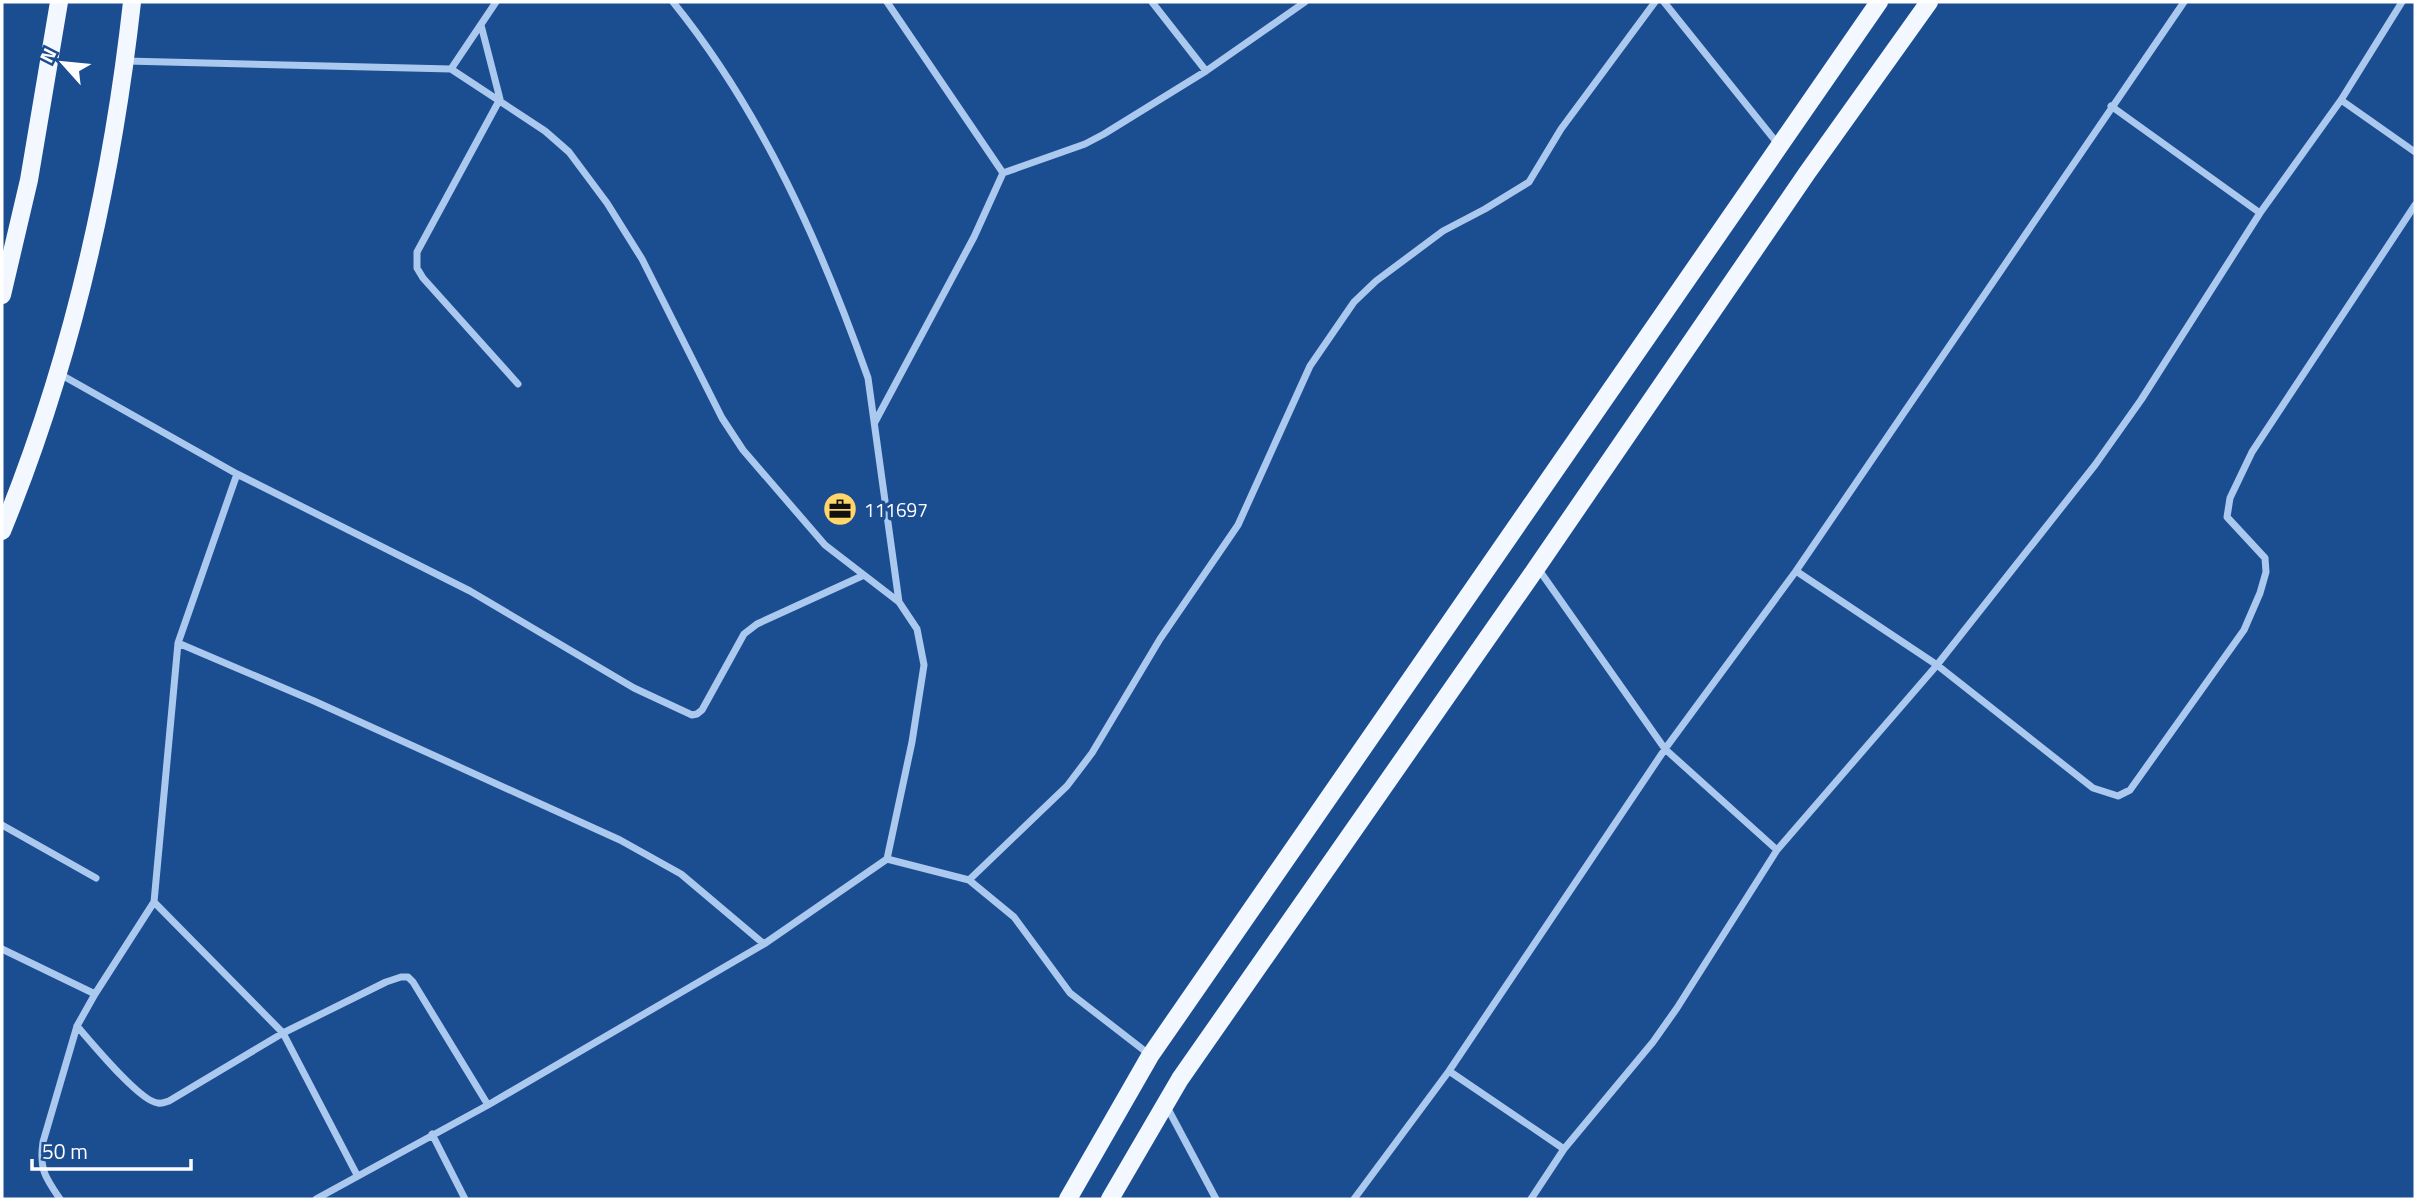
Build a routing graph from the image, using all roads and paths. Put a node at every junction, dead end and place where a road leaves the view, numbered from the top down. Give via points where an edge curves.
1 (59, 2) edge
2 (132, 2) edge
3 (496, 2) edge
4 (673, 2) edge
5 (887, 2) edge
6 (1152, 2) edge
7 (1305, 2) edge
8 (1655, 2) edge
9 (1664, 2) edge
10 (1879, 2) edge
11 (1929, 2) edge
12 (2184, 2) edge
13 (2402, 2) edge
14 (481, 25) junction
15 (125, 61) junction
16 (451, 69) junction
17 (1206, 71) junction
18 (500, 99) junction
19 (2341, 100) junction
20 (2111, 106) junction
21 (1779, 144) junction
22 (2415, 152) edge
23 (1003, 173) junction
24 (2415, 205) edge
25 (2260, 213) junction
26 (2, 295) edge
27 (57, 372) junction
28 (518, 384) dead end
29 (874, 424) junction
30 (237, 474) junction
31 (2, 531) edge
32 (1537, 567) junction
33 (1796, 571) junction
34 (862, 576) junction
35 (899, 602) junction
36 (178, 643) junction
37 (1937, 665) junction
38 (1664, 749) junction
39 (2, 825) edge
40 (1777, 850) junction
41 (887, 859) junction
42 (96, 878) dead end
43 (969, 880) junction
44 (154, 902) junction
45 (764, 944) junction
46 (2, 950) edge
47 (95, 994) junction
48 (78, 1026) junction
49 (284, 1033) junction
50 (1150, 1056) junction
51 (1449, 1071) junction
52 (1165, 1104) junction
53 (488, 1105) junction
54 (432, 1135) junction
55 (1564, 1149) junction
56 (357, 1175) junction
57 (60, 1199) edge
58 (316, 1199) edge
59 (465, 1199) edge
60 (1068, 1199) edge
61 (1110, 1199) edge
62 (1216, 1199) edge
63 (1354, 1199) edge
64 (1531, 1199) edge

1 - 26 main road via 29,180
2 - 15 main road
3 - 14 street
4 - 29 street via 756,122 807,225 868,378
5 - 23 street
6 - 17 street
7 - 17 street
8 - 43 street via 1561,129 1529,181 1443,231 1354,302 1310,366 1238,525 1160,639 1092,753 1067,786
9 - 21 street
10 - 21 main road
11 - 32 main road
12 - 20 street
13 - 19 street
14 - 16 street
14 - 18 street
15 - 16 street
15 - 27 main road via 92,245
16 - 18 street
17 - 23 street via 1085,144
18 - 28 street via 417,252 417,268
18 - 34 street via 569,152 642,259 722,418 743,450 825,545
19 - 22 street
19 - 25 street
20 - 25 street
20 - 33 street
21 - 50 main road
23 - 29 street
24 - 37 street via 2252,452 2230,498 2227,517 2265,558 2260,593 2244,630 2130,790 2118,796 2093,788
25 - 37 street via 2095,465
27 - 30 street
27 - 31 main road
29 - 35 street
30 - 34 street via 470,591 634,688 692,715 702,710 744,635 757,624
30 - 36 street
32 - 38 street
32 - 52 main road
33 - 37 street
33 - 38 street
34 - 35 street
35 - 41 street via 917,629 924,665
36 - 44 street
36 - 45 street via 620,841 681,874
37 - 40 street
38 - 40 street
38 - 51 street
39 - 42 street
40 - 55 street via 1653,1042
41 - 43 street
41 - 45 street
43 - 50 street via 1014,917 1070,993
44 - 47 street
44 - 49 street
45 - 53 street
46 - 47 street
47 - 48 street
48 - 49 street via 134,1088 158,1103 169,1101
48 - 57 street via 41,1159 43,1173
49 - 53 street via 386,982 408,977
49 - 56 street
50 - 60 main road
51 - 55 street
51 - 63 street
52 - 61 main road
52 - 62 street
53 - 54 street
54 - 56 street
54 - 59 street
55 - 64 street
56 - 58 street

